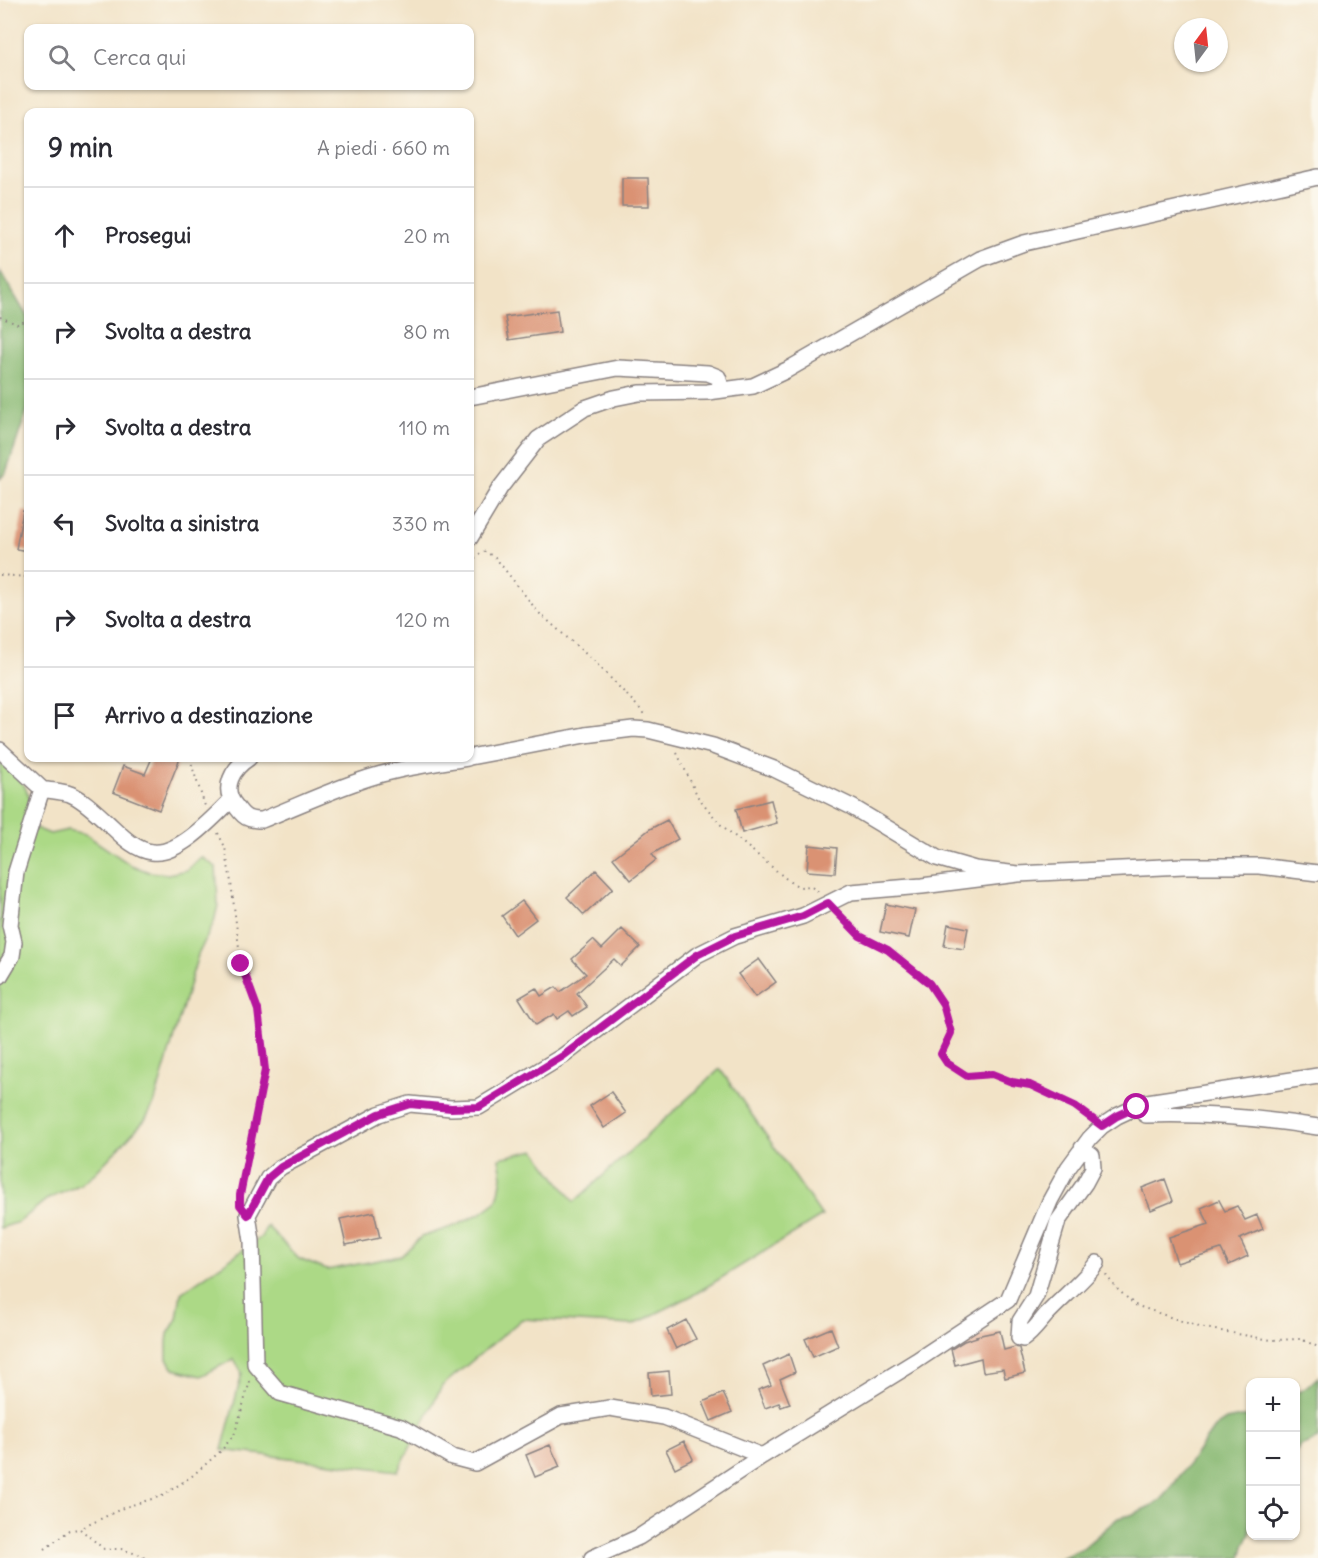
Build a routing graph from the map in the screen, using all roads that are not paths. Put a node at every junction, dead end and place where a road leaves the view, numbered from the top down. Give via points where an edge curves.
1 (1318, 177) edge
2 (722, 390) junction
3 (474, 396) edge
4 (474, 531) edge
5 (0, 750) edge
6 (474, 756) edge
7 (243, 762) edge
8 (440, 762) edge
9 (42, 789) junction
10 (231, 800) junction
11 (1318, 873) edge
12 (1018, 874) junction
13 (0, 976) edge
14 (1318, 1076) edge
15 (1137, 1107) junction
16 (1318, 1126) edge
17 (1082, 1148) junction
18 (1097, 1263) road end
19 (762, 1456) junction
20 (592, 1558) edge

1 - 2 street via 1024,243 980,260 787,370 753,386
2 - 3 street via 718,377 708,373 618,368
2 - 4 street via 639,393 585,408 538,439 500,488
5 - 9 street
6 - 12 street via 633,729 668,735 713,746 826,793 937,858 975,869
7 - 10 street via 229,785
8 - 10 street via 376,775 262,820 248,818
9 - 10 street via 70,794 91,807 126,839 151,852 173,849 212,820
9 - 13 street via 16,872 10,925 12,956
11 - 12 street via 1248,866 1184,866
12 - 19 street via 852,892 803,916 735,936 697,955 563,1056 479,1107 410,1104 379,1114 281,1167 268,1178 248,1215 255,1364 280,1393 401,1426 452,1457 475,1463 561,1416 610,1408 664,1417
14 - 15 street via 1167,1098
15 - 16 street via 1146,1115 1186,1114
15 - 17 street via 1102,1126
17 - 18 street via 1092,1155 1093,1168 1058,1221 1036,1296 1020,1321 1019,1338 1029,1335
17 - 19 street via 1050,1201 1008,1300
19 - 20 street via 639,1537

